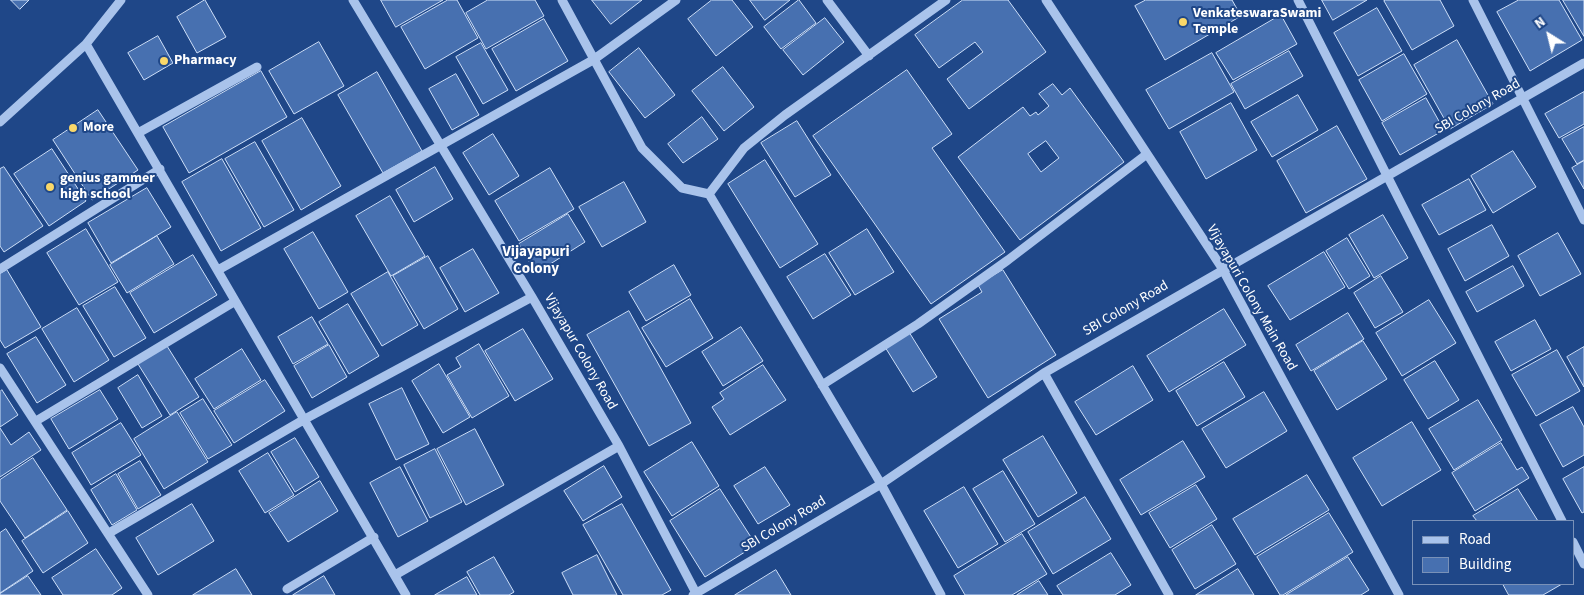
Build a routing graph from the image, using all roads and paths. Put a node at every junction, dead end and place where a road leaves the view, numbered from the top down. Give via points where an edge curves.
1 (121, 0) edge
2 (353, 0) edge
3 (562, 0) edge
4 (676, 0) edge
5 (826, 0) edge
6 (946, 0) edge
7 (1046, 0) edge
8 (1298, 0) edge
9 (1473, 0) edge
10 (86, 44) junction
11 (869, 56) junction
12 (593, 60) junction
13 (1584, 63) edge
14 (257, 67) dead end
15 (1524, 97) junction
16 (0, 122) edge
17 (138, 133) junction
18 (441, 145) junction
19 (1147, 154) junction
20 (160, 169) junction
21 (1386, 175) junction
22 (709, 194) junction
23 (1584, 220) edge
24 (1222, 268) junction
25 (0, 269) edge
26 (218, 270) junction
27 (532, 297) junction
28 (234, 302) junction
29 (0, 368) edge
30 (1044, 373) junction
31 (822, 386) junction
32 (305, 419) junction
33 (36, 421) junction
34 (619, 446) junction
35 (881, 484) junction
36 (1561, 520) edge
37 (109, 533) junction
38 (374, 537) junction
39 (1574, 544) edge
40 (1584, 564) edge
41 (395, 575) junction
42 (287, 589) dead end
43 (695, 594) edge
44 (148, 595) edge
45 (406, 595) edge
46 (941, 595) edge
47 (1169, 595) edge
48 (1399, 595) edge

1 - 10 street
2 - 18 street, Vijayapur Colony Road
3 - 12 street
4 - 12 street
5 - 11 street
6 - 11 street
7 - 19 street, Vijayapuri Colony Main Road
8 - 21 street
9 - 15 street
10 - 16 street
10 - 17 street
11 - 22 street via 744,148
12 - 18 street
12 - 22 street via 642,148 682,188
13 - 15 street, SBI Colony Road
14 - 17 street
15 - 21 street, SBI Colony Road
15 - 23 street
17 - 20 street
18 - 26 street
18 - 27 street, Vijayapur Colony Road
19 - 24 street, Vijayapuri Colony Main Road
19 - 31 street via 1008,260 918,324
20 - 25 street
20 - 26 street
21 - 24 street, SBI Colony Road
21 - 36 street
22 - 31 street
24 - 30 street, SBI Colony Road
24 - 48 street, Vijayapuri Colony Main Road
26 - 28 street
27 - 32 street
27 - 34 street, Vijayapur Colony Road
28 - 32 street
28 - 33 street
29 - 33 street
30 - 35 street, SBI Colony Road
30 - 47 street
31 - 35 street
32 - 37 street
32 - 38 street
33 - 37 street
34 - 41 street
34 - 43 street, Vijayapur Colony Road
35 - 43 street, SBI Colony Road
35 - 46 street
37 - 44 street
38 - 41 street
38 - 42 street
39 - 40 street
41 - 45 street

